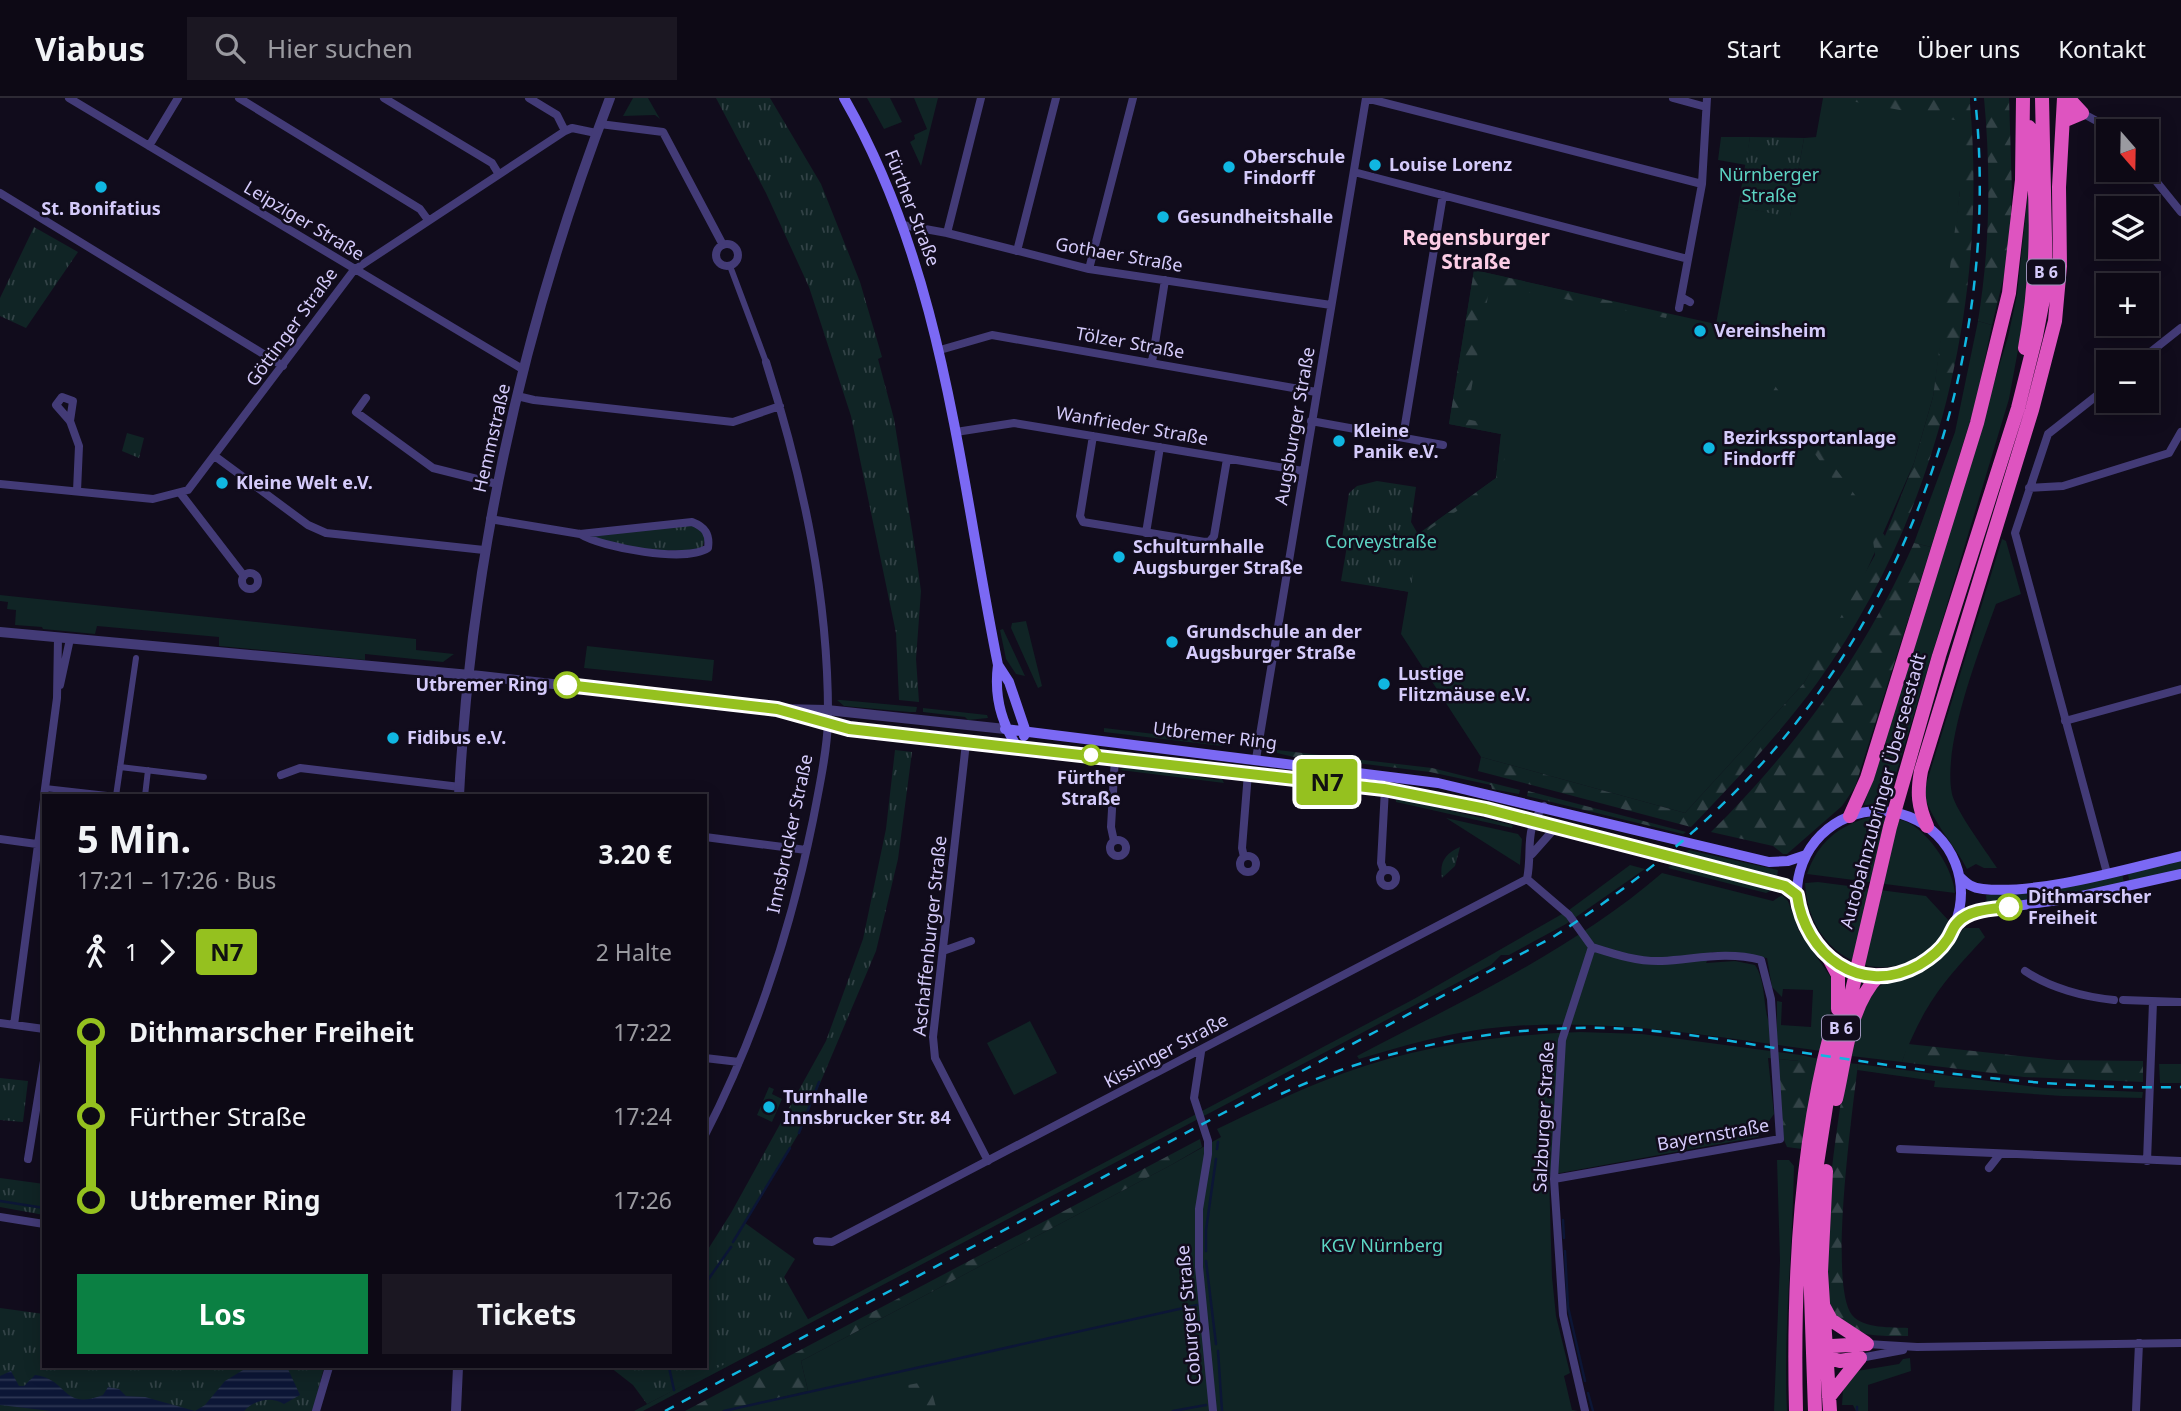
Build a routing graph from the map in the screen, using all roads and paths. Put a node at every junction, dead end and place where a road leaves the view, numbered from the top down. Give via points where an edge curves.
1 (69, 98) edge
2 (178, 98) edge
3 (239, 98) edge
4 (384, 98) edge
5 (529, 98) edge
6 (610, 98) edge
7 (844, 98) edge
8 (981, 98) edge
9 (1056, 98) edge
10 (1133, 98) edge
11 (1366, 98) edge
12 (1673, 98) edge
13 (2024, 98) edge
14 (2066, 98) edge
15 (2042, 99) edge
16 (1707, 102) edge
17 (2082, 113) junction
18 (2063, 121) junction
19 (2096, 121) edge
20 (598, 128) junction
21 (565, 131) junction
22 (149, 146) junction
23 (1354, 172) junction
24 (498, 173) junction
25 (2157, 182) edge
26 (1702, 184) junction
27 (2059, 187) junction
28 (0, 193) edge
29 (1443, 195) junction
30 (2181, 212) edge
31 (428, 220) junction
32 (903, 225) junction
33 (947, 233) junction
34 (723, 245) junction
35 (1017, 251) junction
36 (1688, 259) junction
37 (730, 265) junction
38 (1089, 269) junction
39 (354, 270) junction
40 (1165, 281) junction
41 (1681, 297) junction
42 (1690, 302) dead end
43 (1331, 305) junction
44 (1679, 308) dead end
45 (2181, 328) edge
46 (940, 350) junction
47 (2153, 350) edge
48 (766, 362) joint
49 (1152, 362) junction
50 (283, 366) junction
51 (524, 370) junction
52 (1316, 392) junction
53 (517, 396) junction
54 (2096, 396) edge
55 (366, 398) dead end
56 (780, 406) junction
57 (70, 421) dead end
58 (1311, 421) junction
59 (956, 432) junction
60 (2181, 432) edge
61 (1093, 436) junction
62 (1403, 437) junction
63 (2006, 438) junction
64 (1443, 445) dead end
65 (1160, 447) junction
66 (216, 457) junction
67 (1227, 459) junction
68 (1303, 471) junction
69 (0, 484) edge
70 (497, 484) junction
71 (2029, 488) junction
72 (77, 491) junction
73 (181, 494) junction
74 (490, 519) junction
75 (1146, 533) junction
76 (580, 534) junction
77 (484, 550) junction
78 (244, 576) dead end
79 (0, 632) edge
80 (58, 637) junction
81 (70, 639) junction
82 (136, 658) dead end
83 (998, 665) junction
84 (467, 674) junction
85 (2181, 688) edge
86 (57, 698) junction
87 (777, 709) junction
88 (827, 710) junction
89 (2064, 721) junction
90 (828, 724) junction
91 (1005, 729) junction
92 (1027, 732) junction
93 (967, 743) junction
94 (1018, 748) junction
95 (1115, 757) junction
96 (1256, 759) junction
97 (120, 767) junction
98 (148, 770) junction
99 (1248, 773) junction
100 (281, 775) dead end
101 (204, 777) dead end
102 (1384, 789) junction
103 (460, 792) edge
104 (45, 794) edge
105 (116, 794) edge
106 (145, 794) edge
107 (1544, 806) junction
108 (1850, 816) junction
109 (1531, 820) junction
110 (1927, 826) junction
111 (1556, 827) junction
112 (707, 837) edge
113 (0, 839) edge
114 (1114, 841) dead end
115 (41, 845) edge
116 (806, 850) junction
117 (1532, 854) junction
118 (1806, 855) junction
119 (2181, 856) edge
120 (1244, 857) dead end
121 (1384, 871) dead end
122 (2107, 873) junction
123 (2181, 874) edge
124 (1960, 877) junction
125 (1527, 879) junction
126 (1797, 895) junction
127 (1958, 922) junction
128 (971, 941) dead end
129 (1592, 947) junction
130 (943, 951) junction
131 (1830, 960) junction
132 (2025, 971) dead end
133 (1879, 975) junction
134 (2153, 1002) junction
135 (2181, 1002) edge
136 (0, 1023) edge
137 (14, 1025) junction
138 (42, 1029) edge
139 (1201, 1052) junction
140 (707, 1058) edge
141 (739, 1062) junction
142 (42, 1073) edge
143 (707, 1131) edge
144 (1900, 1149) dead end
145 (2000, 1154) junction
146 (28, 1159) dead end
147 (988, 1161) junction
148 (2147, 1161) junction
149 (2181, 1161) edge
150 (1989, 1168) dead end
151 (1554, 1179) junction
152 (0, 1217) edge
153 (42, 1224) edge
154 (817, 1241) dead end
155 (1823, 1304) junction
156 (1795, 1320) junction
157 (2139, 1343) junction
158 (2181, 1343) edge
159 (1867, 1344) junction
160 (1917, 1347) junction
161 (1822, 1354) junction
162 (1860, 1358) junction
163 (329, 1368) edge
164 (458, 1368) edge
165 (1795, 1372) junction
166 (1830, 1404) edge
167 (316, 1411) edge
168 (456, 1411) edge
169 (1213, 1411) edge
170 (1585, 1411) edge
171 (1796, 1411) edge
172 (1815, 1411) edge
173 (2136, 1411) edge

1 - 22 street, Leipziger Straße
2 - 22 street
3 - 31 street via 420,209
4 - 24 street via 492,163
5 - 21 street via 557,115
6 - 20 street, Hemmstraße
7 - 32 main road, Fürther Straße
8 - 33 street
9 - 35 street
10 - 38 street
11 - 23 street, Augsburger Straße
11 - 26 street
12 - 16 street
13 - 63 highway, Autobahnzubringer Überseestadt / B 6 via 2032,147 2032,278 2027,334
13 - 108 highway, B 6 via 2022,180 2009,293 1977,423 1867,778
14 - 17 highway, B 6
14 - 18 highway, B 6
15 - 27 highway, B 6
15 - 63 highway, Autobahnzubringer Überseestadt / B 6 via 2046,284 2018,408
16 - 26 street
17 - 18 highway
17 - 19 street
18 - 27 highway, B 6
20 - 21 street
20 - 34 street via 663,132
20 - 51 street, Hemmstraße via 547,282
21 - 24 street, Göttinger Straße
22 - 39 street, Leipziger Straße
23 - 29 street
23 - 43 street, Augsburger Straße
24 - 31 street, Göttinger Straße
25 - 30 street
26 - 36 street
27 - 110 highway, B 6 via 2060,267 2054,321 2032,410 1921,771 1917,792
28 - 50 street
29 - 36 street
29 - 62 street
31 - 39 street, Göttinger Straße
32 - 33 street, Gothaer Straße
32 - 46 main road, Fürther Straße
33 - 35 street, Gothaer Straße
34 - 37 street via 716,257
34 - 37 street via 734,246 738,252
35 - 38 street, Gothaer Straße
36 - 41 street
37 - 48 street
38 - 40 street, Gothaer Straße
39 - 50 street, Göttinger Straße
39 - 51 street, Leipziger Straße
40 - 43 street, Gothaer Straße
40 - 49 street
41 - 42 street
41 - 44 street
43 - 52 street, Augsburger Straße
45 - 47 street
46 - 49 street, Tölzer Straße via 992,335
46 - 59 main road, Fürther Straße
48 - 56 street, Innsbrucker Straße
49 - 52 street, Tölzer Straße
50 - 66 street, Göttinger Straße
51 - 53 street, Hemmstraße
52 - 58 street, Augsburger Straße
53 - 56 street via 733,422
53 - 70 street, Hemmstraße
54 - 71 street via 2048,434
55 - 70 street via 356,412 433,468
56 - 88 street, Innsbrucker Straße via 820,583
57 - 72 street via 81,462
58 - 62 street
58 - 68 street, Augsburger Straße
59 - 61 street, Wanfrieder Straße via 1014,422
59 - 83 main road, Fürther Straße
60 - 71 street via 2169,453 2063,486
61 - 65 street, Wanfrieder Straße
61 - 75 street via 1080,516 1083,522
62 - 64 street
63 - 172 highway, Autobahnzubringer Überseestadt / B 6 via 1890,827 1828,1094 1817,1164 1810,1265
65 - 67 street, Wanfrieder Straße
65 - 75 street
66 - 73 street, Göttinger Straße
66 - 77 street via 308,525 326,533
67 - 68 street, Wanfrieder Straße
67 - 75 street via 1210,541
68 - 96 street, Augsburger Straße
69 - 72 street
70 - 74 street, Hemmstraße
71 - 89 street via 2015,541
72 - 73 street via 153,499
73 - 78 street
74 - 76 street
74 - 77 street, Hemmstraße
76 - 76 street via 601,545 693,555 708,548 709,539 707,531 692,522
77 - 84 street, Hemmstraße
79 - 80 street, Utbremer Ring
80 - 81 street, Utbremer Ring
80 - 86 street
81 - 84 street, Utbremer Ring
81 - 86 street
82 - 97 street
83 - 91 main road, Fürther Straße via 996,684
83 - 92 main road, Fürther Straße
84 - 87 street, Utbremer Ring
84 - 103 street, Hemmstraße
85 - 89 street
86 - 104 street
87 - 88 street, Utbremer Ring
87 - 90 street, Utbremer Ring
88 - 90 street, Innsbrucker Straße
88 - 91 street, Utbremer Ring
89 - 122 street
90 - 93 street, Utbremer Ring
90 - 116 street, Innsbrucker Straße
91 - 92 main road, Utbremer Ring
91 - 94 main road, Fürther Straße
92 - 94 main road
92 - 96 main road, Utbremer Ring
93 - 94 street, Utbremer Ring
93 - 130 street, Aschaffenburger Straße
94 - 95 main road, Utbremer Ring
95 - 99 main road, Utbremer Ring
95 - 114 street
96 - 107 main road, Utbremer Ring via 1438,783
97 - 98 street
97 - 105 street
98 - 101 street
98 - 106 street
99 - 102 main road, Utbremer Ring
99 - 120 street, Utbremer Ring
100 - 103 street via 300,768
102 - 109 main road, Utbremer Ring
102 - 121 street
107 - 109 street
107 - 118 main road, Utbremer Ring via 1769,862
108 - 110 main road via 1891,811
108 - 118 main road via 1818,838
109 - 111 main road, Utbremer Ring
109 - 117 street
110 - 124 main road via 1945,847
111 - 117 street
111 - 126 main road, Utbremer Ring via 1778,884
112 - 116 street
113 - 115 street
115 - 137 street
116 - 141 street, Innsbrucker Straße via 779,954
117 - 125 street
118 - 126 main road
119 - 122 main road
122 - 124 main road via 1990,889 1969,886
123 - 127 main road via 2073,898 1981,911
124 - 127 main road
125 - 129 street via 1569,915
125 - 139 street, Kissinger Straße
126 - 131 main road via 1807,932
127 - 133 main road via 1932,957 1898,973
128 - 130 street
129 - 151 street, Salzburger Straße via 1562,1040
129 - 151 street, Bayernstraße via 1661,961 1716,954 1761,960 1771,999 1780,1139
130 - 147 street, Aschaffenburger Straße via 933,1037 935,1058
131 - 133 main road
131 - 156 highway, B 6 via 1838,975 1840,995 1814,1107
132 - 134 street via 2069,990
133 - 155 highway, B 6 via 1864,990 1853,1017 1833,1116 1825,1182
134 - 135 street
134 - 148 street
136 - 137 street
137 - 138 street
139 - 147 street, Kissinger Straße
139 - 169 street, Coburger Straße via 1194,1098 1208,1154 1199,1209 1199,1267
140 - 141 street
141 - 143 street, Innsbrucker Straße
142 - 146 street
144 - 145 street
145 - 148 street
145 - 150 street
147 - 154 street, Kissinger Straße via 832,1242
148 - 149 street
151 - 170 street, Salzburger Straße via 1563,1315
152 - 153 street
155 - 159 highway via 1831,1320
155 - 161 highway, B 6
156 - 161 highway, B 6
156 - 165 highway, B 6
157 - 158 street
157 - 160 street
157 - 173 street
159 - 160 street
159 - 161 highway
160 - 162 street
161 - 162 highway
161 - 165 highway
161 - 166 highway, B 6
162 - 166 highway, B 6
163 - 167 street
164 - 168 street
165 - 171 highway, B 6

